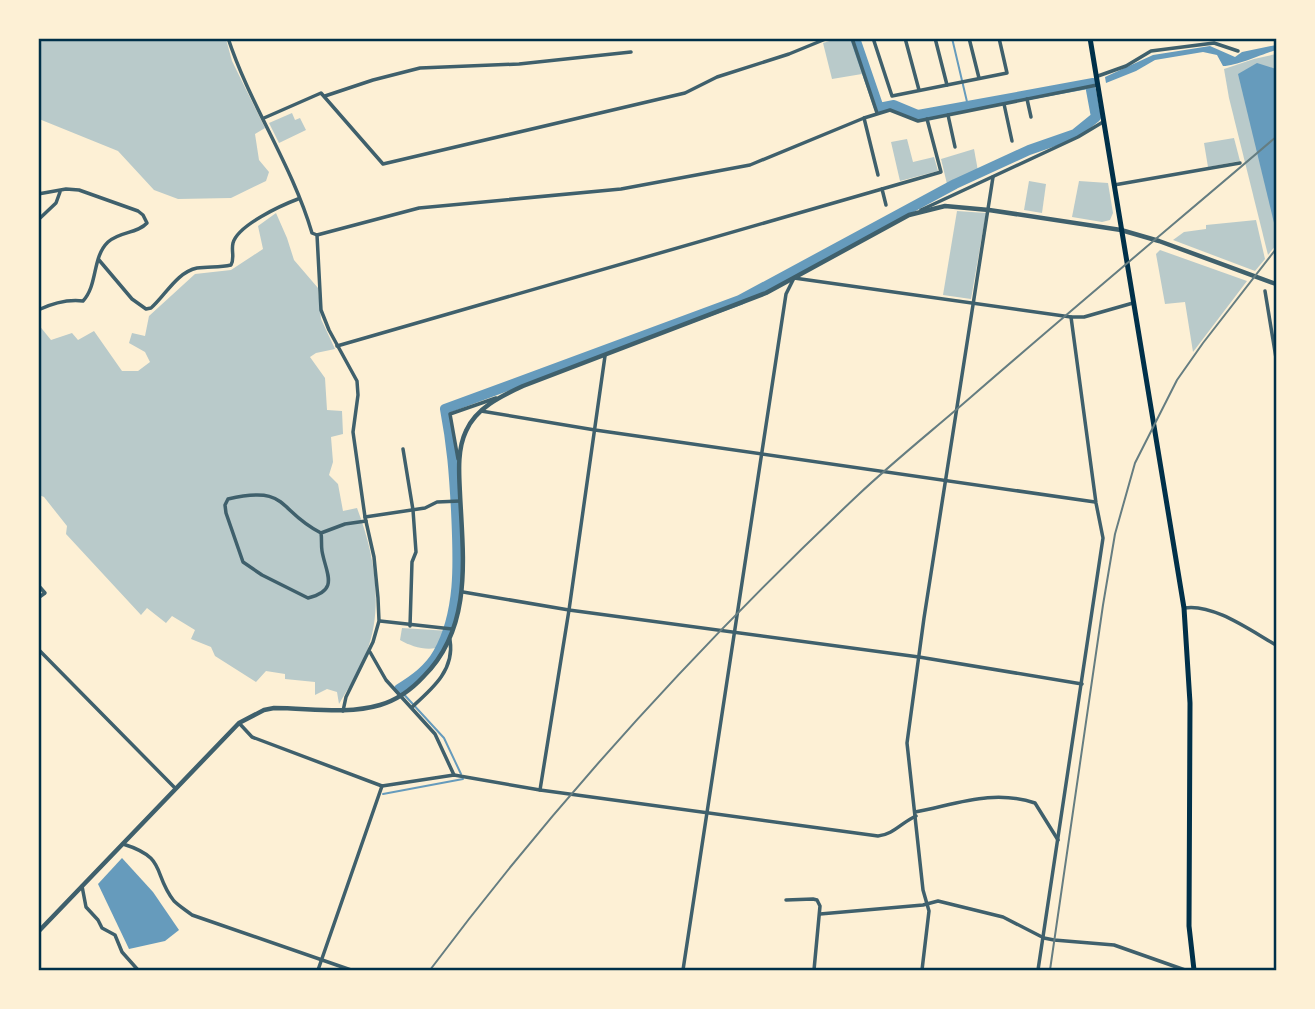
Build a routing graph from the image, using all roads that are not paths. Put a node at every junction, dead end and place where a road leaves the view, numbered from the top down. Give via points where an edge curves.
1 (228, 38) edge
2 (828, 38) edge
3 (852, 38) edge
4 (873, 38) edge
5 (905, 38) edge
6 (935, 38) edge
7 (969, 38) edge
8 (999, 38) edge
9 (1090, 38) edge
10 (1238, 51) dead end
11 (631, 52) dead end
12 (1097, 76) junction
13 (979, 79) junction
14 (947, 85) junction
15 (1097, 85) junction
16 (919, 90) junction
17 (325, 96) junction
18 (1027, 99) junction
19 (1004, 104) junction
20 (877, 113) junction
21 (948, 115) junction
22 (1031, 117) dead end
23 (264, 118) junction
24 (864, 118) junction
25 (927, 119) junction
26 (1103, 121) junction
27 (1012, 141) dead end
28 (955, 147) dead end
29 (1240, 163) dead end
30 (878, 175) dead end
31 (993, 177) junction
32 (1114, 185) junction
33 (882, 189) junction
34 (60, 192) junction
35 (38, 194) edge
36 (298, 199) junction
37 (886, 205) dead end
38 (989, 210) junction
39 (909, 215) junction
40 (38, 220) edge
41 (1121, 230) junction
42 (317, 235) junction
43 (99, 260) junction
44 (794, 278) junction
45 (1276, 284) edge
46 (1265, 291) dead end
47 (972, 302) junction
48 (1133, 303) junction
49 (38, 310) edge
50 (1071, 317) junction
51 (337, 346) junction
52 (605, 356) junction
53 (1276, 358) edge
54 (499, 398) junction
55 (481, 411) junction
56 (595, 430) junction
57 (403, 449) dead end
58 (761, 453) junction
59 (459, 461) junction
60 (946, 481) junction
61 (460, 501) junction
62 (1096, 503) junction
63 (413, 510) junction
64 (365, 519) junction
65 (321, 533) junction
66 (38, 584) edge
67 (463, 592) junction
68 (38, 598) edge
69 (1184, 608) junction
70 (569, 610) junction
71 (379, 621) junction
72 (410, 626) junction
73 (454, 629) junction
74 (733, 632) junction
75 (450, 640) junction
76 (1276, 645) edge
77 (39, 651) edge
78 (370, 652) junction
79 (919, 657) junction
80 (1082, 684) junction
81 (400, 696) junction
82 (412, 707) junction
83 (343, 711) junction
84 (239, 723) junction
85 (454, 775) junction
86 (382, 786) junction
87 (175, 788) junction
88 (540, 790) junction
89 (708, 811) junction
90 (916, 814) junction
91 (1059, 842) junction
92 (123, 844) junction
93 (82, 886) junction
94 (786, 900) dead end
95 (927, 903) junction
96 (820, 914) junction
97 (38, 932) edge
98 (1044, 938) junction
99 (322, 960) junction
100 (138, 971) edge
101 (318, 971) edge
102 (351, 971) edge
103 (683, 971) edge
104 (814, 971) edge
105 (922, 971) edge
106 (1038, 971) edge
107 (1185, 971) edge
108 (1194, 971) edge

1 - 23 street
2 - 17 street via 718,76 685,93 383,164
3 - 20 street
4 - 16 street via 892,96
5 - 16 street
6 - 14 street
7 - 13 street
8 - 13 street via 1007,73
9 - 12 main road
10 - 12 street via 1214,43 1151,51
11 - 17 street via 420,68
12 - 15 main road
13 - 14 street
14 - 16 street
15 - 18 street
15 - 26 main road
17 - 23 street via 321,93
18 - 19 street
18 - 22 street
19 - 21 street
19 - 27 street
20 - 24 street
20 - 25 street via 890,110 918,121
21 - 25 street
21 - 28 street
23 - 36 street
24 - 30 street
24 - 42 street via 738,168 621,189 419,208
25 - 33 street via 941,172
26 - 31 street
26 - 32 main road
29 - 32 street
31 - 38 street
31 - 39 street
32 - 41 main road
33 - 37 street
33 - 51 street
34 - 35 street
34 - 40 street via 56,203
34 - 43 street via 79,190 143,215 147,223 108,242
36 - 42 street
36 - 43 street via 239,233 231,265 185,273 151,309 132,299
38 - 39 street via 945,206
38 - 41 street
38 - 47 street
39 - 44 street
41 - 45 street
41 - 48 main road
42 - 51 street via 321,310
43 - 49 street via 91,292 83,301 50,304
44 - 47 street
44 - 52 street
44 - 58 street via 786,294
46 - 53 street
47 - 50 street
47 - 60 street
48 - 50 street
48 - 69 main road
50 - 62 street
51 - 64 street via 357,381 353,432
52 - 54 street
52 - 56 street
54 - 55 street
54 - 59 street via 450,414
55 - 56 street
55 - 59 street via 466,431
56 - 58 street
56 - 70 street
57 - 63 street
58 - 60 street
58 - 74 street
59 - 61 street
60 - 62 street
60 - 79 street
61 - 63 street
61 - 67 street
62 - 80 street via 1103,538
63 - 64 street
63 - 72 street via 416,552
64 - 65 street
64 - 71 street via 374,557
65 - 65 street via 329,585 308,598 243,562 225,505 228,499 245,495 275,497
66 - 68 street via 45,593
67 - 70 street
67 - 73 street
69 - 76 street via 1212,610
69 - 108 main road via 1190,703 1189,926
70 - 74 street
70 - 88 street
71 - 72 street
71 - 78 street
72 - 73 street
73 - 75 street
74 - 79 street
74 - 89 street
75 - 81 street via 429,671
75 - 82 street via 450,662 432,689
77 - 87 street
78 - 81 street
78 - 83 street via 345,697
79 - 80 street
79 - 90 street via 907,743
80 - 91 street
81 - 82 street
81 - 83 street
82 - 85 street via 435,734
83 - 84 street via 274,708
84 - 86 street via 252,737
84 - 87 street
85 - 86 street
85 - 88 street
86 - 99 street
87 - 92 street
88 - 89 street
89 - 90 street via 878,836
89 - 103 street
90 - 91 street via 986,796 1024,799 1035,803
90 - 95 street
91 - 98 street
92 - 93 street
92 - 99 street via 139,849 156,863 174,900 192,915
93 - 97 street
93 - 100 street via 86,907 102,928 115,935
94 - 96 street via 817,900
95 - 96 street
95 - 98 street via 938,901 1003,917
95 - 105 street
96 - 104 street
98 - 106 street
98 - 107 street via 1114,945
99 - 101 street
99 - 102 street

